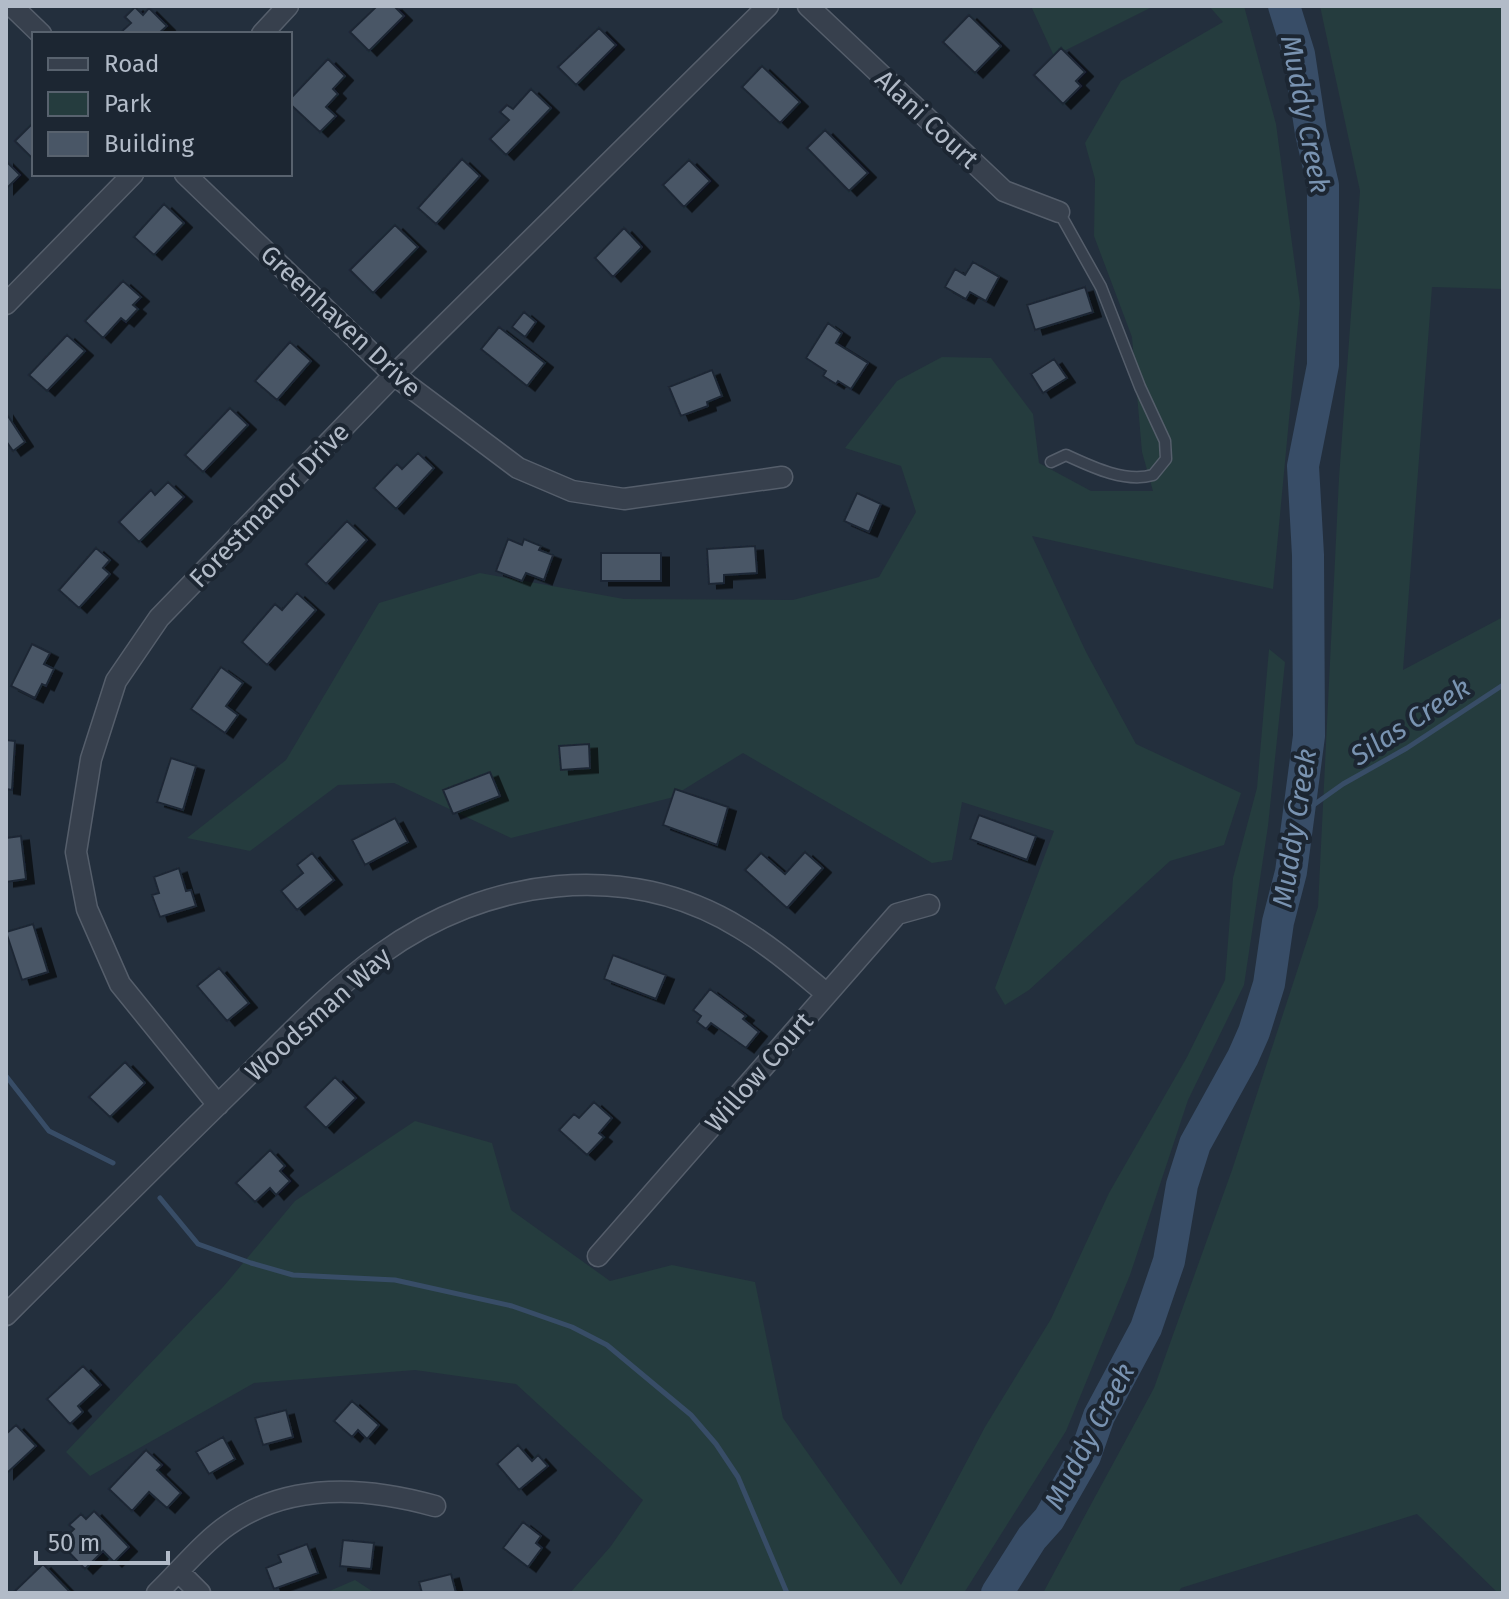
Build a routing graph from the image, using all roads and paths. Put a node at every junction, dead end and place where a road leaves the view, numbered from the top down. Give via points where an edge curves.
1 (12, 6) edge
2 (288, 6) edge
3 (768, 6) edge
4 (808, 6) edge
5 (39, 32) edge
6 (264, 32) edge
7 (131, 176) edge
8 (187, 176) edge
9 (1059, 212) joint
10 (6, 304) edge
11 (394, 375) junction
12 (1051, 462) dead end
13 (782, 477) dead end
14 (929, 905) dead end
15 (827, 994) junction
16 (218, 1105) junction
17 (598, 1256) dead end
18 (6, 1315) edge
19 (435, 1506) dead end
20 (179, 1572) junction
21 (157, 1593) edge
22 (200, 1593) edge

1 - 5 street
2 - 6 street
3 - 11 street, Forestmanor Drive
4 - 9 street, Alani Court via 1004,191
7 - 10 street
8 - 11 street, Greenhaven Drive
9 - 12 lane via 1101,287 1165,441 1166,459 1153,475 1134,478 1066,455
11 - 13 street, Greenhaven Drive via 518,468 572,491 624,499
11 - 16 street, Forestmanor Drive via 159,618 116,681 91,759 76,852 87,909 120,984
14 - 15 street, Willow Court via 897,914
15 - 16 street, Woodsman Way via 739,927 665,896 604,886 530,888 453,913 382,953 310,1014
15 - 17 street, Willow Court
16 - 18 street, Woodsman Way
19 - 20 street via 345,1490 282,1500 228,1525
20 - 21 street
20 - 22 street

